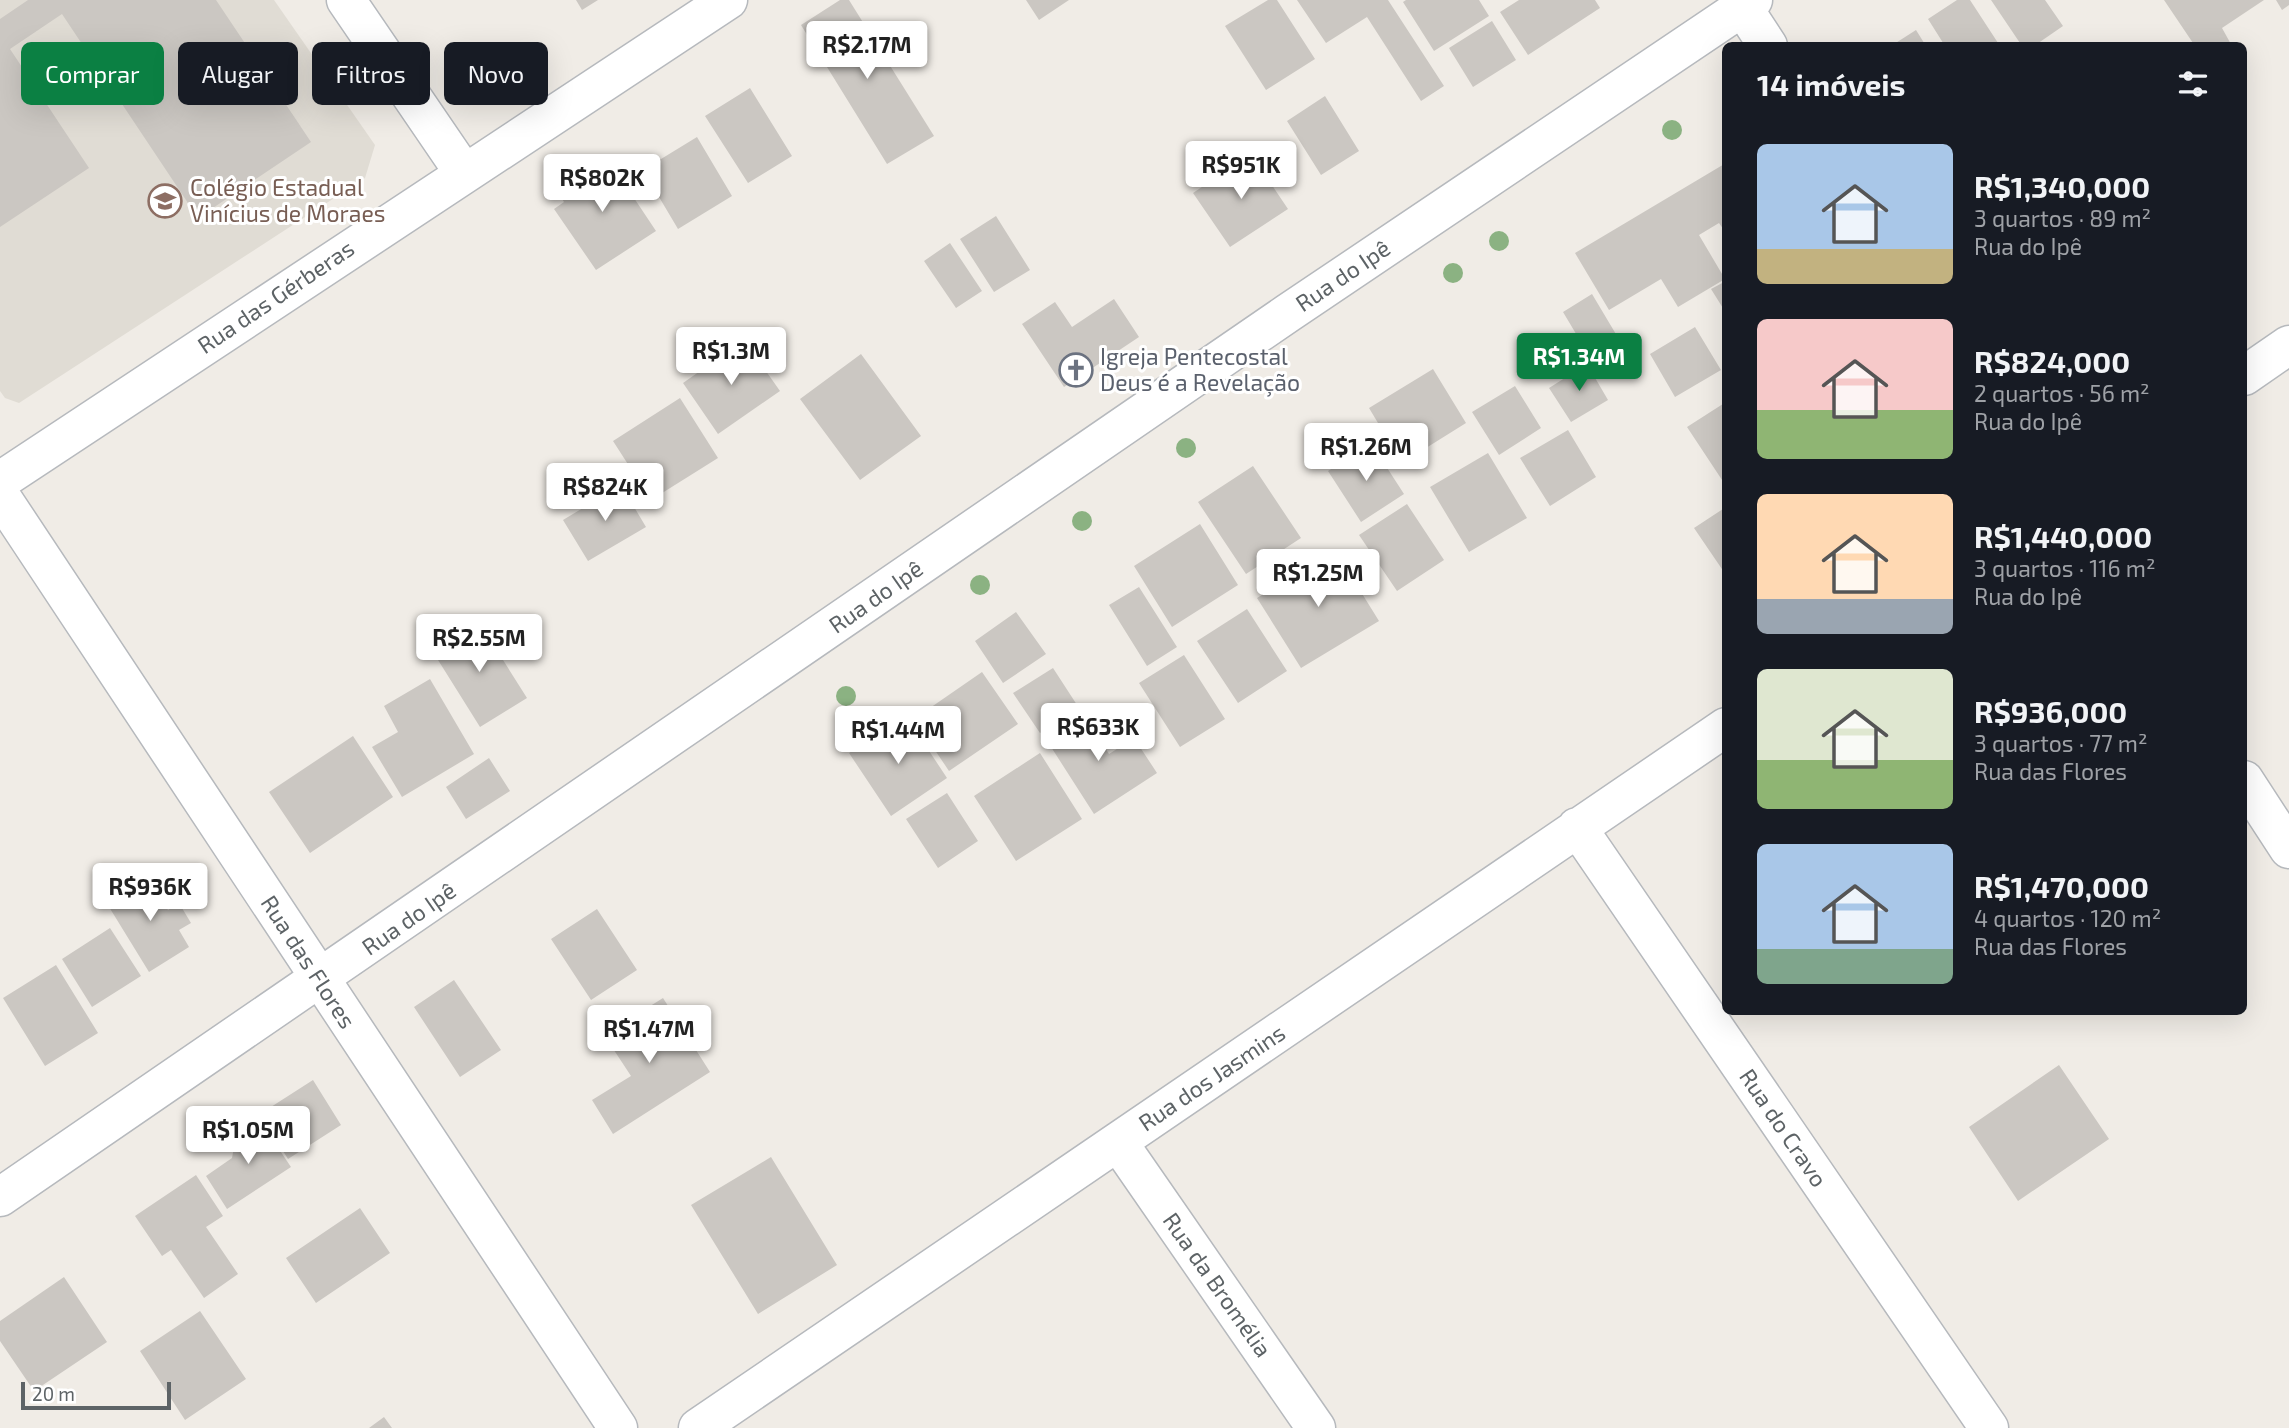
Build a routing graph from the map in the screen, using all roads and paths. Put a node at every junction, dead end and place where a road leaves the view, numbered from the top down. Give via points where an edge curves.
1 (346, 0) edge
2 (729, 0) edge
3 (1745, 2) edge
4 (1766, 42) edge
5 (464, 173) junction
6 (2289, 345) edge
7 (2247, 374) edge
8 (0, 481) edge
9 (0, 495) edge
10 (1722, 730) edge
11 (2247, 785) edge
12 (1577, 827) junction
13 (2289, 849) edge
14 (321, 980) junction
15 (1118, 1142) junction
16 (0, 1197) edge
17 (618, 1428) edge
18 (698, 1428) edge
19 (1316, 1428) edge
20 (1989, 1428) edge

1 - 5 street
2 - 5 street, Rua das Gérberas
3 - 4 street
3 - 14 street, Rua do Ipê
5 - 8 street, Rua das Gérberas
6 - 7 street
9 - 14 street, Rua das Flores
10 - 12 street, Rua dos Jasmins
11 - 13 street
12 - 15 street, Rua dos Jasmins
12 - 20 street, Rua do Cravo
14 - 16 street, Rua do Ipê
14 - 17 street, Rua das Flores
15 - 18 street, Rua dos Jasmins
15 - 19 street, Rua da Bromélia

